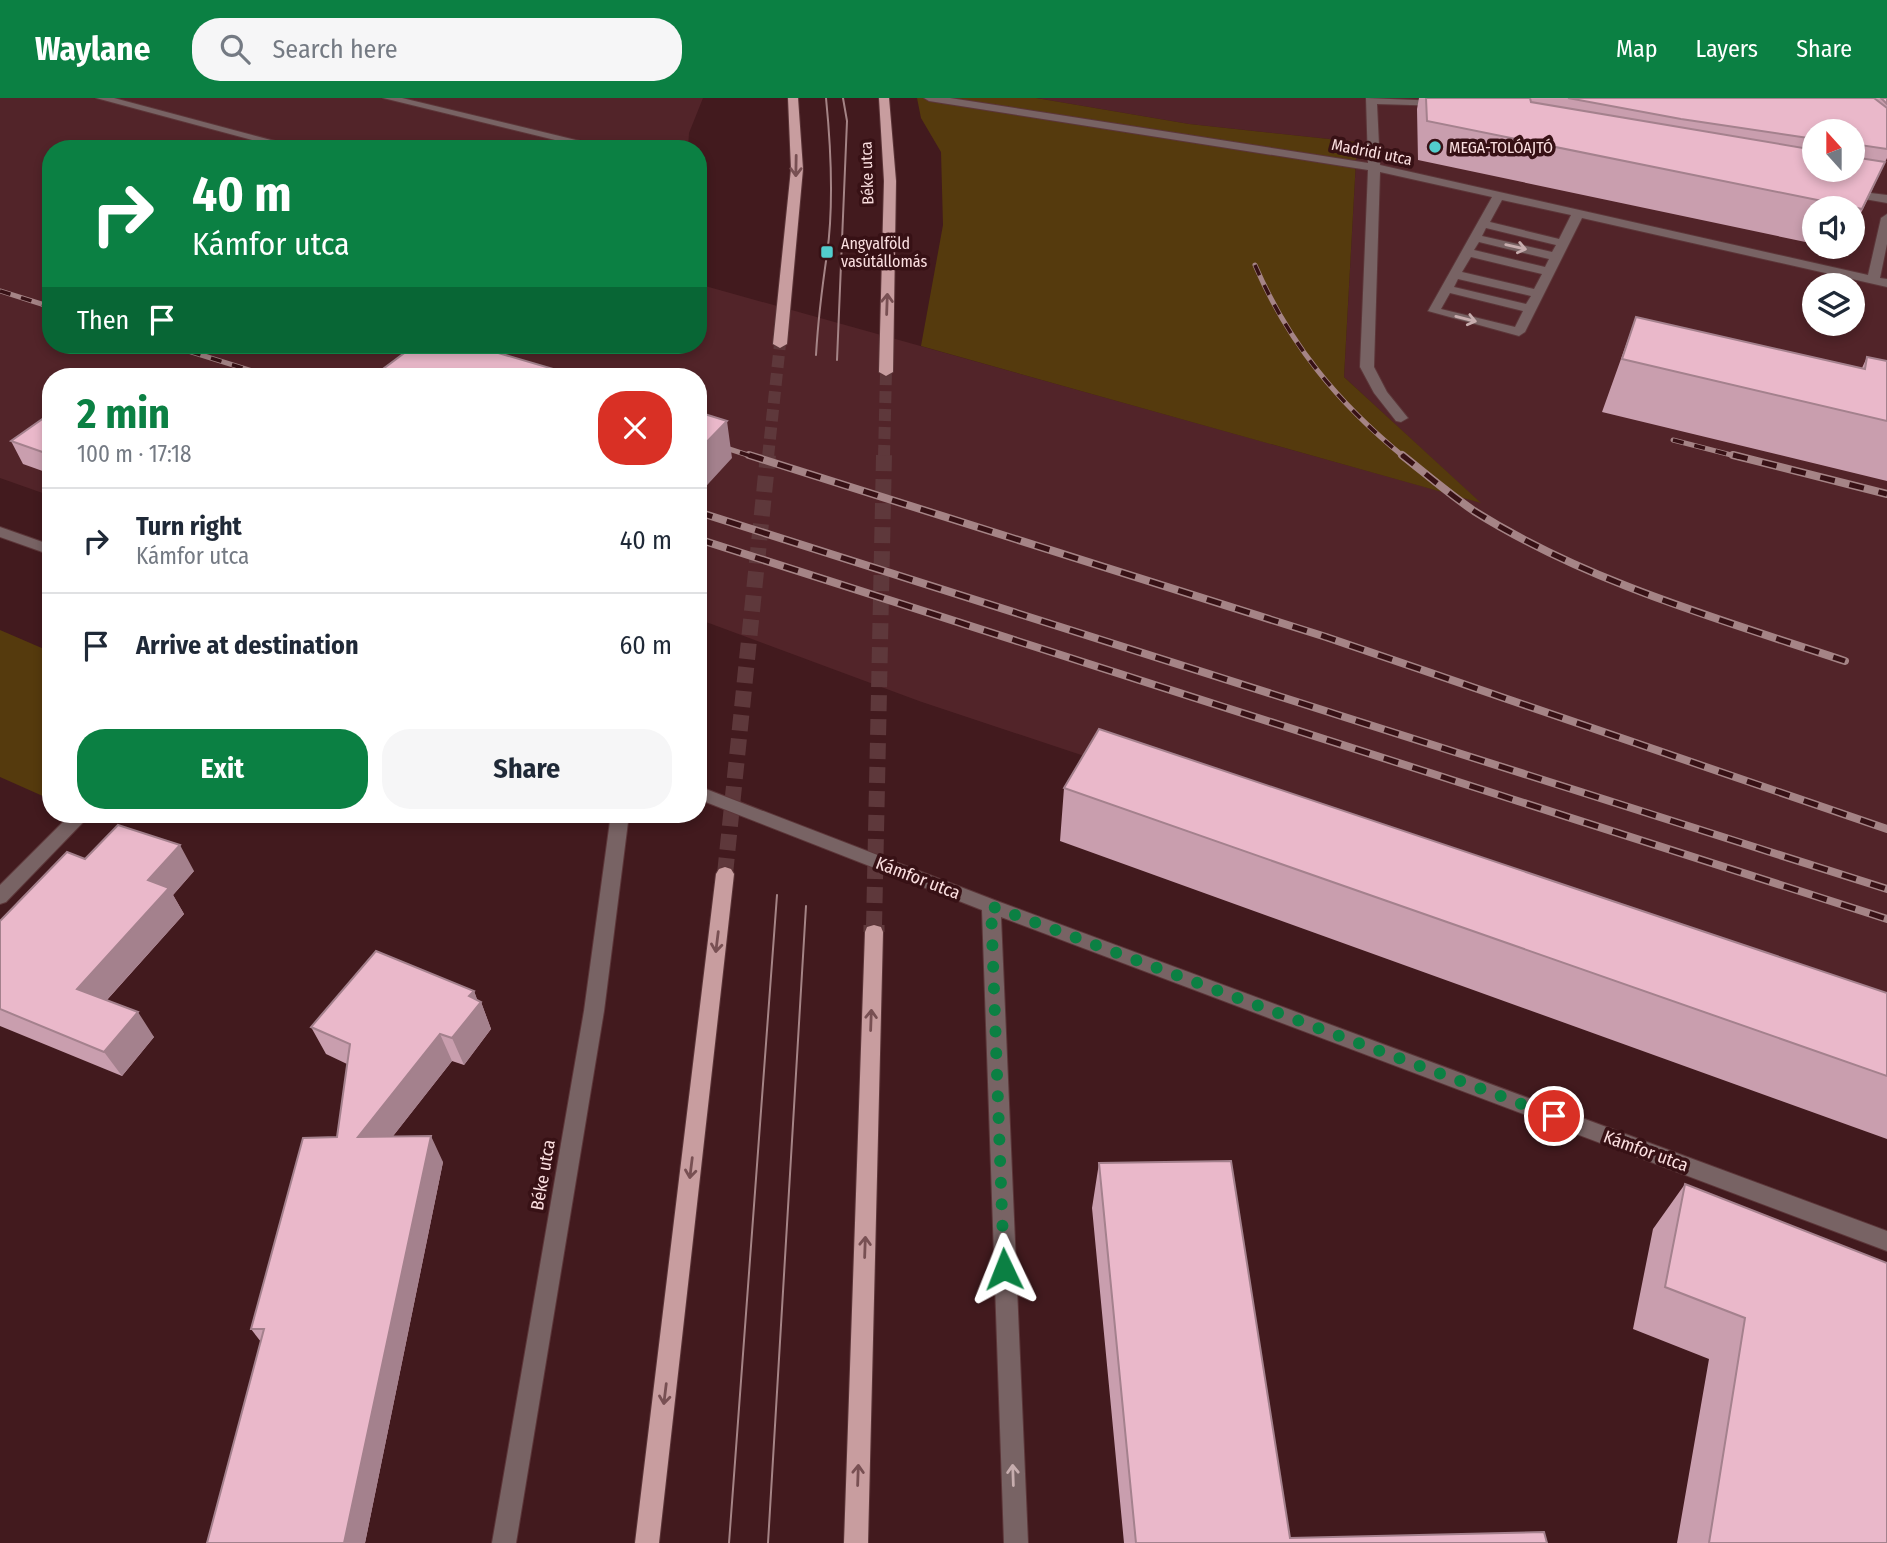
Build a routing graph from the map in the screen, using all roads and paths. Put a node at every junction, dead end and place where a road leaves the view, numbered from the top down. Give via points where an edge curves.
1 (101, 98) edge
2 (388, 98) edge
3 (793, 98) edge
4 (884, 98) edge
5 (929, 98) edge
6 (1371, 99) edge
7 (1457, 105) edge
8 (265, 140) edge
9 (569, 140) edge
10 (1374, 167) junction
11 (1832, 191) edge
12 (1499, 195) junction
13 (1887, 199) edge
14 (1578, 213) junction
15 (1887, 218) edge
16 (1483, 224) junction
17 (1476, 237) junction
18 (1563, 243) junction
19 (1467, 252) junction
20 (1556, 257) junction
21 (1549, 272) junction
22 (1455, 274) junction
23 (1873, 279) junction
24 (1887, 283) edge
25 (1447, 289) junction
26 (1538, 294) junction
27 (1530, 309) junction
28 (780, 344) tunnel mouth
29 (886, 372) tunnel mouth
30 (1401, 418) dead end
31 (0, 532) edge
32 (42, 547) edge
33 (707, 796) edge
34 (73, 823) edge
35 (619, 823) edge
36 (725, 874) tunnel mouth
37 (0, 897) edge
38 (991, 906) junction
39 (874, 932) tunnel mouth
40 (1887, 1241) edge
41 (504, 1543) edge
42 (647, 1543) edge
43 (856, 1543) edge
44 (1016, 1543) edge

1 - 8 street
2 - 9 street
3 -> 28 main road via 797,169
29 -> 4 main road, Béke utca via 890,181
5 - 10 street, Madridi utca
6 - 7 street
6 - 10 street
10 - 12 street, Madridi utca
10 - 30 street via 1367,367
11 - 13 street
12 - 14 street, Madridi utca
12 - 16 street
14 - 18 street
14 - 23 street, Madridi utca
15 - 23 street
16 - 17 street
16 - 18 street
17 - 19 street
17 -> 20 street
18 - 20 street
19 - 21 street
19 - 22 street
20 - 21 street
21 - 26 street
22 - 25 street
22 - 26 street
23 - 24 street, Madridi utca
25 - 27 street
25 -> 27 street via 1434,311 1518,332
26 - 27 street
31 - 32 street
33 - 38 street, Kámfor utca
34 - 37 street
35 - 41 street, Béke utca via 594,1011
36 -> 42 main road
38 - 40 street, Kámfor utca
44 -> 38 street
43 -> 39 main road

